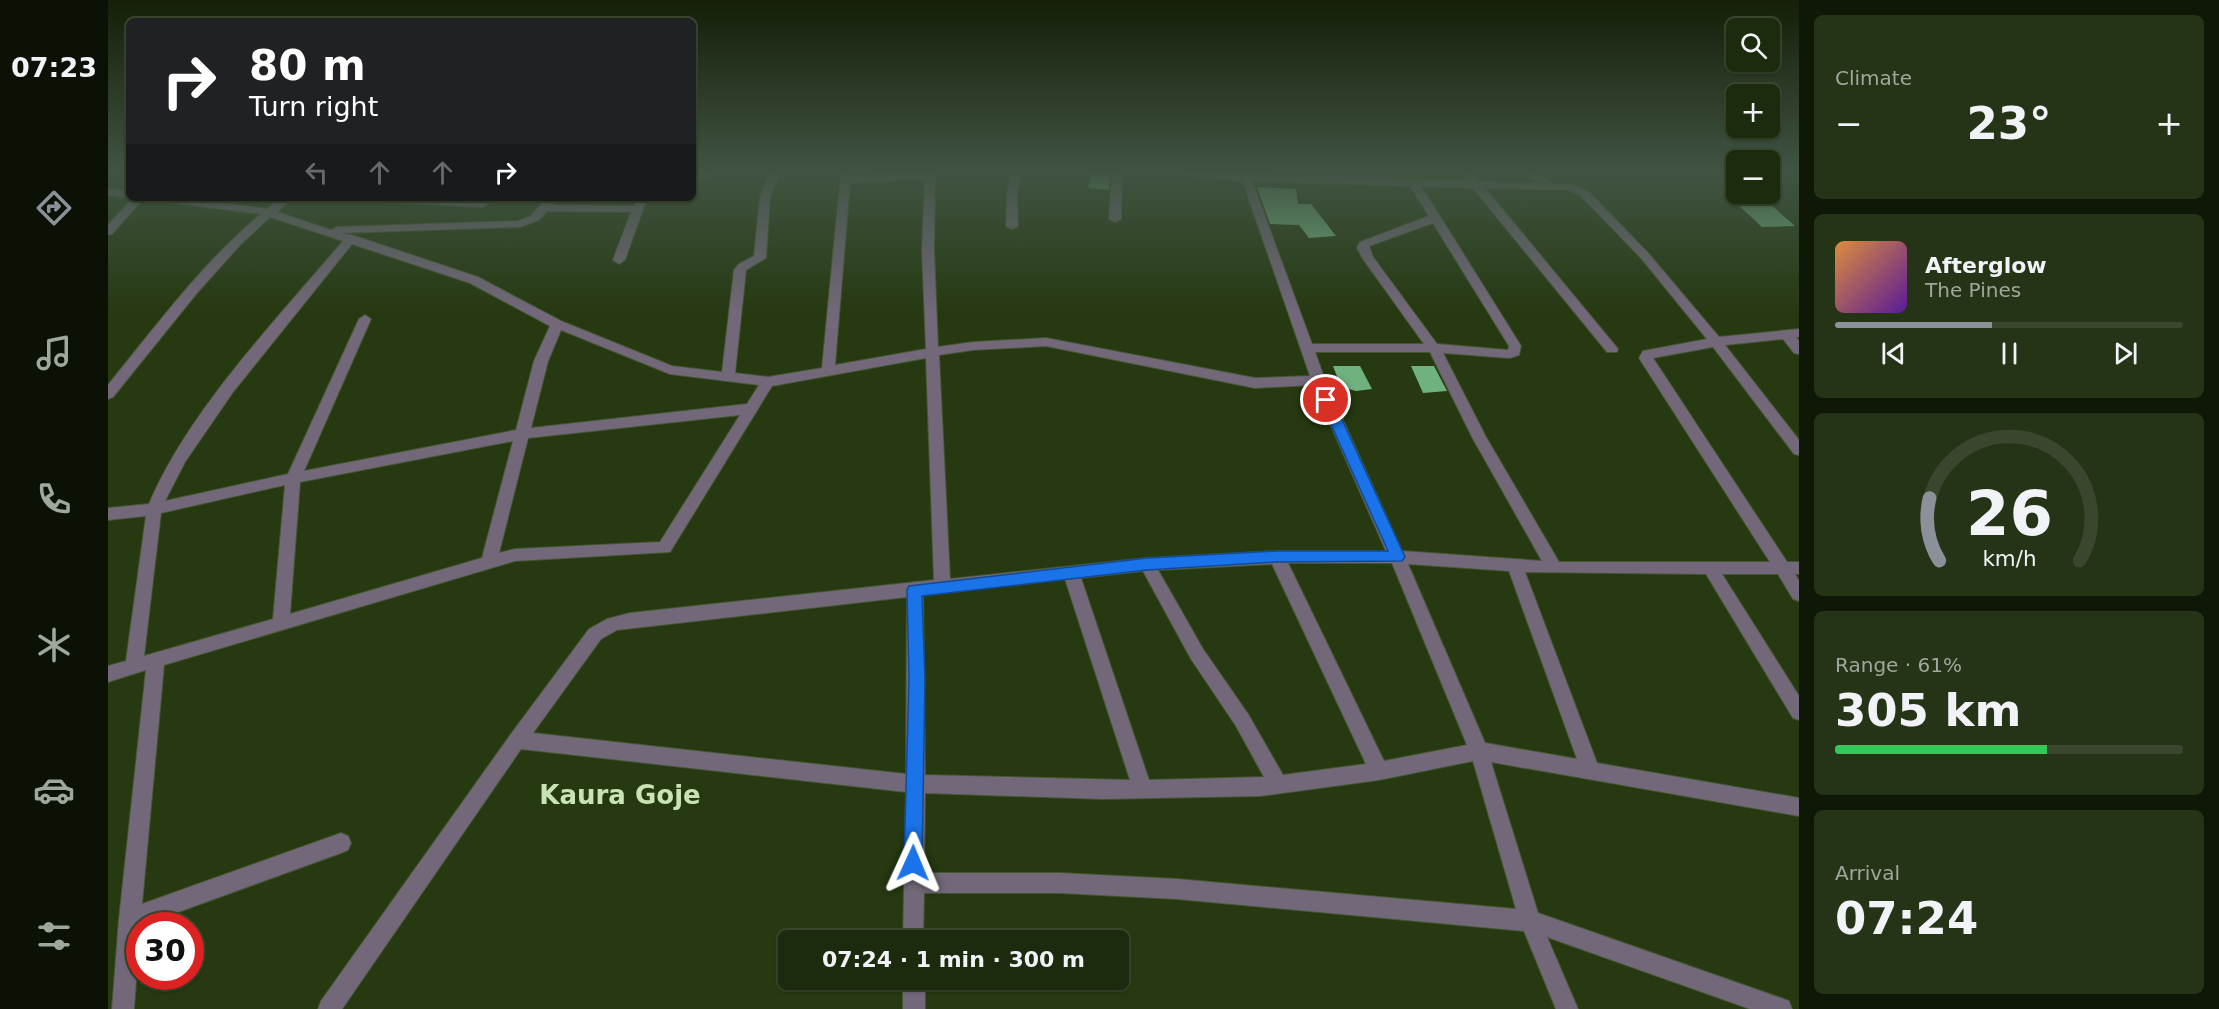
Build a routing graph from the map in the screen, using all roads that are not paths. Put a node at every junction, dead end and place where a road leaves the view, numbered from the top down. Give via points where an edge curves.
1 (120, 219) edge
2 (262, 219) edge
3 (287, 219) edge
4 (472, 219) edge
5 (532, 219) edge
6 (634, 219) edge
7 (763, 219) edge
8 (842, 219) edge
9 (929, 219) edge
10 (1012, 219) edge
11 (1261, 219) edge
12 (1432, 219) edge
13 (1436, 219) edge
14 (1504, 219) edge
15 (1609, 219) edge
16 (468, 225) junction
17 (1012, 226) dead end
18 (325, 231) junction
19 (108, 232) edge
20 (351, 238) junction
21 (619, 260) dead end
22 (365, 319) dead end
23 (557, 324) junction
24 (1792, 333) edge
25 (1716, 342) junction
26 (1305, 348) junction
27 (1434, 348) junction
28 (1612, 350) dead end
29 (1799, 350) edge
30 (933, 352) junction
31 (828, 370) junction
32 (728, 377) junction
33 (1318, 380) junction
34 (768, 382) junction
35 (108, 394) edge
36 (749, 409) junction
37 (523, 434) junction
38 (1799, 450) edge
39 (293, 478) junction
40 (154, 509) junction
41 (108, 514) edge
42 (1277, 556) junction
43 (1397, 557) junction
44 (489, 562) junction
45 (1147, 564) junction
46 (1515, 566) junction
47 (1782, 567) junction
48 (1554, 568) junction
49 (1710, 568) junction
50 (1799, 568) edge
51 (1071, 572) junction
52 (942, 586) junction
53 (915, 590) junction
54 (1799, 594) edge
55 (281, 623) junction
56 (156, 659) junction
57 (134, 665) junction
58 (108, 674) edge
59 (1799, 712) edge
60 (517, 740) junction
61 (1479, 751) junction
62 (1590, 769) junction
63 (1379, 771) junction
64 (914, 784) junction
65 (1278, 784) junction
66 (1143, 790) junction
67 (1799, 807) edge
68 (341, 843) dead end
69 (913, 883) junction
70 (130, 912) edge
71 (149, 912) edge
72 (1530, 921) junction
73 (914, 930) edge
74 (126, 964) edge
75 (914, 990) edge
76 (123, 1009) edge
77 (329, 1009) edge
78 (914, 1009) edge
79 (1567, 1009) edge
80 (1781, 1009) edge

1 - 19 street
2 - 35 street via 211,270
3 - 18 street
4 - 16 street
5 - 16 street via 520,224
6 - 21 street
7 - 32 street via 760,258 740,270
8 - 31 street
9 - 30 street
10 - 17 street
11 - 26 street
12 - 27 street via 1364,244 1363,248
13 - 27 street via 1515,346 1510,354
14 - 28 street
15 - 25 street
16 - 18 street
18 - 20 street
20 - 23 street via 474,279
20 - 40 street via 232,383 184,449
22 - 39 street
23 - 32 street via 670,370
23 - 37 street via 541,361
24 - 25 street
24 - 29 street
25 - 38 street
25 - 47 street via 1648,354 1646,358
26 - 27 street
26 - 33 street
27 - 48 street via 1479,437
30 - 31 street
30 - 33 street via 1046,342 1255,383
30 - 52 street
31 - 34 street
32 - 34 street
33 - 43 street
34 - 36 street
36 - 37 street
36 - 44 street via 664,548 515,555
37 - 39 street
37 - 44 street
39 - 40 street
39 - 55 street
40 - 41 street
40 - 57 street
42 - 43 street
42 - 45 street
42 - 63 street
43 - 46 street
43 - 61 street
44 - 55 street
45 - 51 street
45 - 65 street via 1197,654 1242,720
46 - 48 street
46 - 62 street
47 - 49 street
47 - 50 street
47 - 54 street
48 - 49 street
49 - 59 street
51 - 52 street
51 - 66 street
52 - 53 street
53 - 60 street via 613,624 595,634
53 - 64 street
55 - 56 street
56 - 57 street
56 - 70 street
57 - 58 street
60 - 64 street
60 - 77 street
61 - 62 street
61 - 63 street
61 - 72 street
62 - 67 street
63 - 65 street
64 - 66 street
64 - 69 street
65 - 66 street
68 - 71 street
69 - 72 street via 1189,890
69 - 73 street
72 - 79 street
72 - 80 street
74 - 76 street
75 - 78 street

